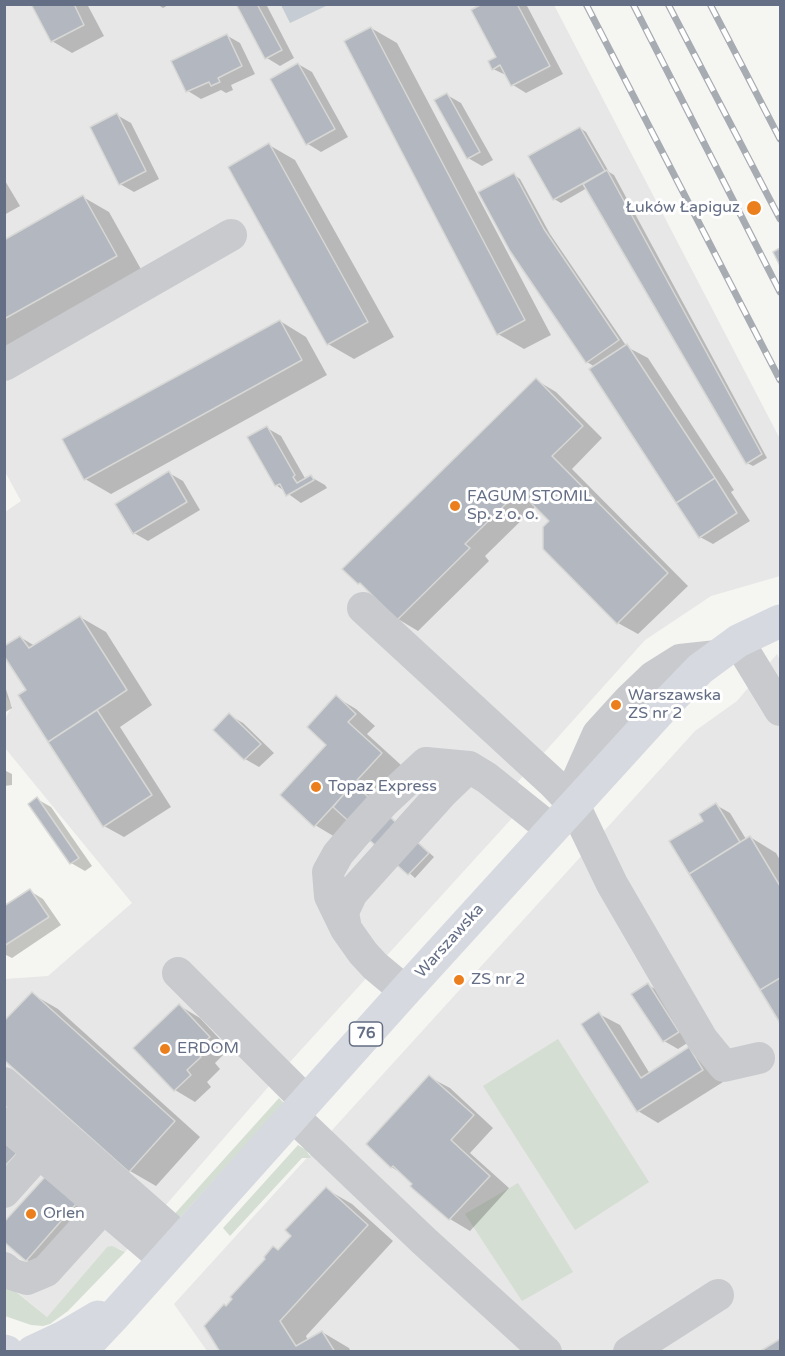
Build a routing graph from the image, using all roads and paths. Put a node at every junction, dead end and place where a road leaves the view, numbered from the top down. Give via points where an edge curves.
1 (231, 235) dead end
2 (4, 364) edge
3 (363, 608) dead end
4 (780, 621) edge
5 (728, 648) junction
6 (780, 710) edge
7 (574, 805) junction
8 (552, 830) junction
9 (178, 973) dead end
10 (405, 991) junction
11 (759, 1058) dead end
12 (4, 1083) edge
13 (299, 1109) junction
14 (4, 1123) edge
15 (4, 1143) edge
16 (15, 1176) edge
17 (103, 1208) junction
18 (173, 1250) junction
19 (4, 1268) edge
20 (141, 1286) junction
21 (718, 1295) dead end
22 (32, 1352) edge
23 (80, 1352) edge
24 (546, 1352) edge
25 (628, 1352) edge

1 - 2 street
3 - 7 street
4 - 5 main road, Warszawska / 76
5 - 6 street
5 - 7 main road, Warszawska / 76 via 700,669
7 - 8 main road, Warszawska / 76
7 - 11 street via 612,884 702,1039 724,1066
8 - 10 main road, Warszawska / 76
8 - 10 street via 469,767 426,763 384,802 338,854 328,872 330,896 346,929 375,966
9 - 13 street
10 - 13 main road, Warszawska / 76
12 - 18 street
13 - 18 main road, Warszawska / 76
13 - 24 street via 424,1241
14 - 16 street
15 - 16 street
16 - 17 street
17 - 18 street
17 - 19 street via 46,1271 27,1279
18 - 20 main road, Warszawska / 76
20 - 22 main road, Warszawska / 76 via 83,1327
20 - 23 main road, Warszawska / 76
21 - 25 street

